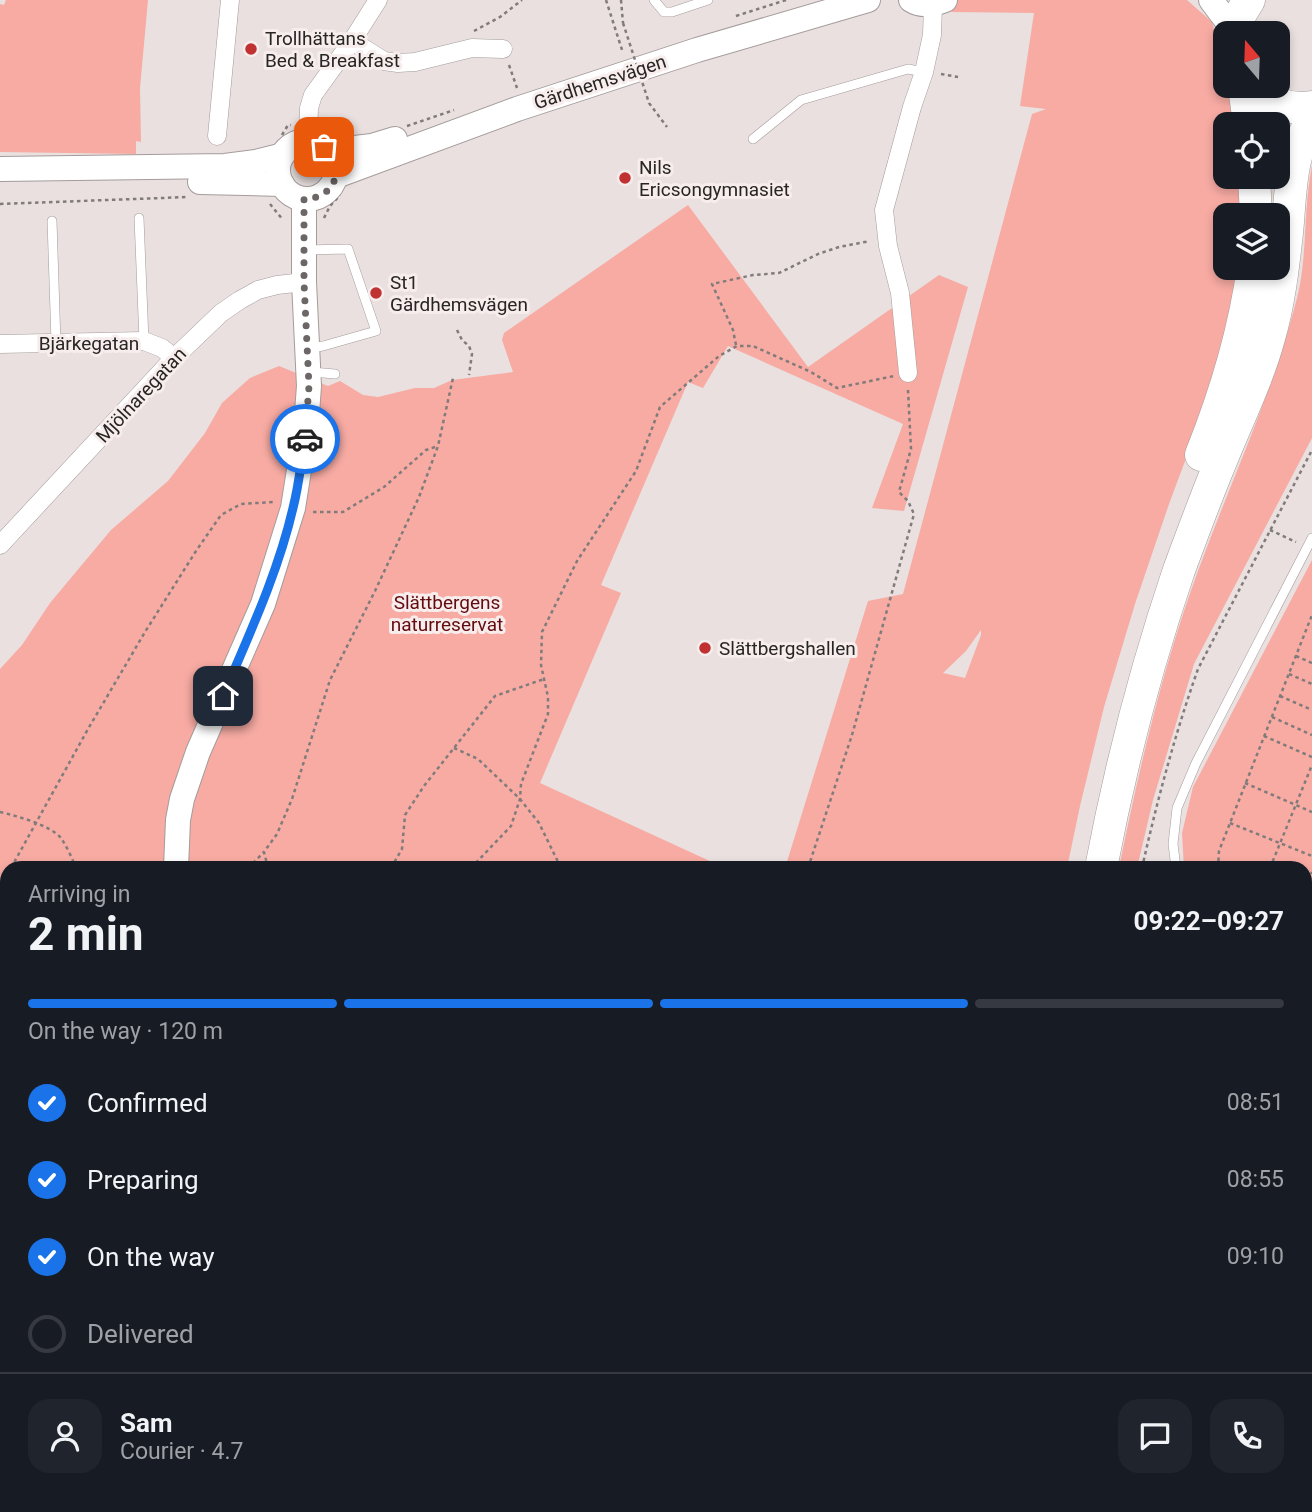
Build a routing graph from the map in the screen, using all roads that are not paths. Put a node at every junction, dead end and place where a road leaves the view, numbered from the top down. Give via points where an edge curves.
1 (230, 0) edge
2 (378, 0) edge
3 (654, 0) edge
4 (708, 0) edge
5 (825, 0) edge
6 (867, 0) edge
7 (1211, 0) edge
8 (1249, 0) edge
9 (929, 2) edge
10 (1227, 21) edge
11 (1238, 21) edge
12 (352, 41) junction
13 (503, 49) road end
14 (924, 72) junction
15 (1266, 98) edge
16 (1312, 107) edge
17 (1312, 121) edge
18 (217, 136) dead end
19 (315, 139) junction
20 (753, 139) dead end
21 (280, 148) junction
22 (0, 169) edge
23 (336, 176) junction
24 (0, 184) edge
25 (273, 192) junction
26 (304, 199) junction
27 (139, 218) dead end
28 (52, 221) dead end
29 (304, 250) junction
30 (1251, 280) edge
31 (304, 282) junction
32 (144, 341) junction
33 (56, 343) junction
34 (0, 344) edge
35 (174, 358) junction
36 (308, 360) junction
37 (908, 373) road end
38 (335, 374) dead end
39 (1310, 542) edge
40 (0, 545) edge
41 (176, 861) edge
42 (1083, 861) edge
43 (1102, 861) edge
44 (1175, 861) edge

1 - 18 street
2 - 12 street
3 - 4 lane via 664,12
5 - 19 main road, Gärdhemsvägen via 372,146
6 - 23 main road, Gärdhemsvägen via 542,101
7 - 10 main road
8 - 11 highway
9 - 14 street via 932,35
12 - 13 street via 384,61 398,63 472,48
12 - 19 street via 313,95 309,108
14 - 20 lane via 908,69 801,100
14 - 37 street via 884,210 900,293
15 - 16 highway via 1286,107
17 - 43 highway via 1294,162 1282,278 1268,342 1157,639
19 - 21 main road, Gärdhemsvägen
19 - 23 main road via 335,162
21 - 22 main road, Gärdhemsvägen via 256,162 225,166
21 - 25 main road
23 - 26 main road, Gärdhemsvägen via 325,193
24 - 25 main road via 228,182
25 - 26 main road
26 - 29 main road
27 - 32 lane
28 - 33 lane
29 - 31 main road
29 - 36 lane via 348,249 376,331 323,346
30 - 42 highway via 1244,321 1213,425 1138,636
31 - 35 street, Mjölnaregatan via 268,287 240,300
31 - 36 main road
32 - 33 street, Bjärkegatan
32 - 35 street, Bjärkegatan
33 - 34 street, Bjärkegatan
35 - 40 street, Mjölnaregatan
36 - 38 lane
36 - 41 main road via 306,426 293,508 262,604 182,799
39 - 44 lane via 1196,763 1177,808

